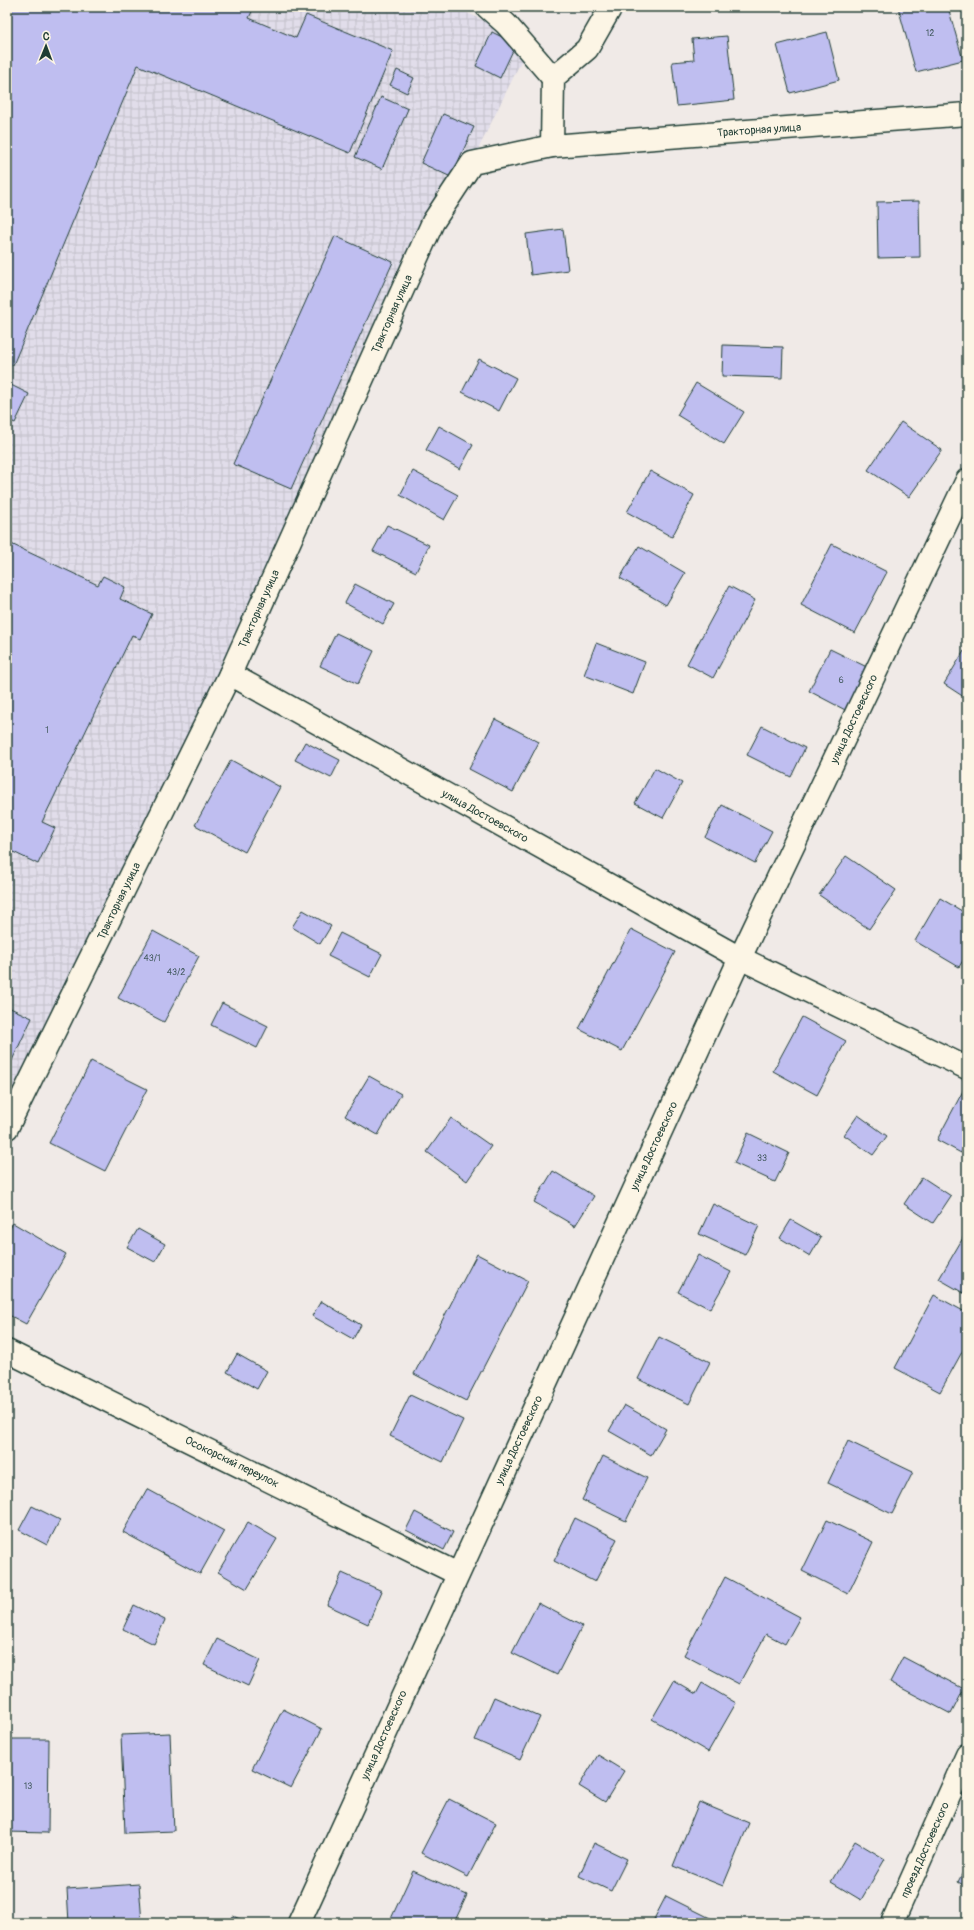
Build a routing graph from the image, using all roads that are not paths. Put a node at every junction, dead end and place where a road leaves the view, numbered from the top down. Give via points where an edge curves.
1 (487, 7) edge
2 (610, 7) edge
3 (553, 78) junction
4 (967, 114) edge
5 (552, 146) junction
6 (967, 480) edge
7 (230, 674) junction
8 (740, 958) junction
9 (967, 1068) edge
10 (7, 1128) edge
11 (7, 1351) edge
12 (458, 1574) junction
13 (967, 1755) edge
14 (299, 1923) edge
15 (892, 1923) edge

1 - 3 street via 506,24
2 - 3 street via 587,49
3 - 5 street
4 - 5 street, Тракторная улица
5 - 7 street, Тракторная улица via 472,163 433,222
6 - 8 street, улица Достоевского
7 - 8 street, улица Достоевского
7 - 10 street, Тракторная улица
8 - 9 street, улица Достоевского
8 - 12 street, улица Достоевского
11 - 12 street, Осокорский переулок
12 - 14 street, улица Достоевского
13 - 15 street, проезд Достоевского

